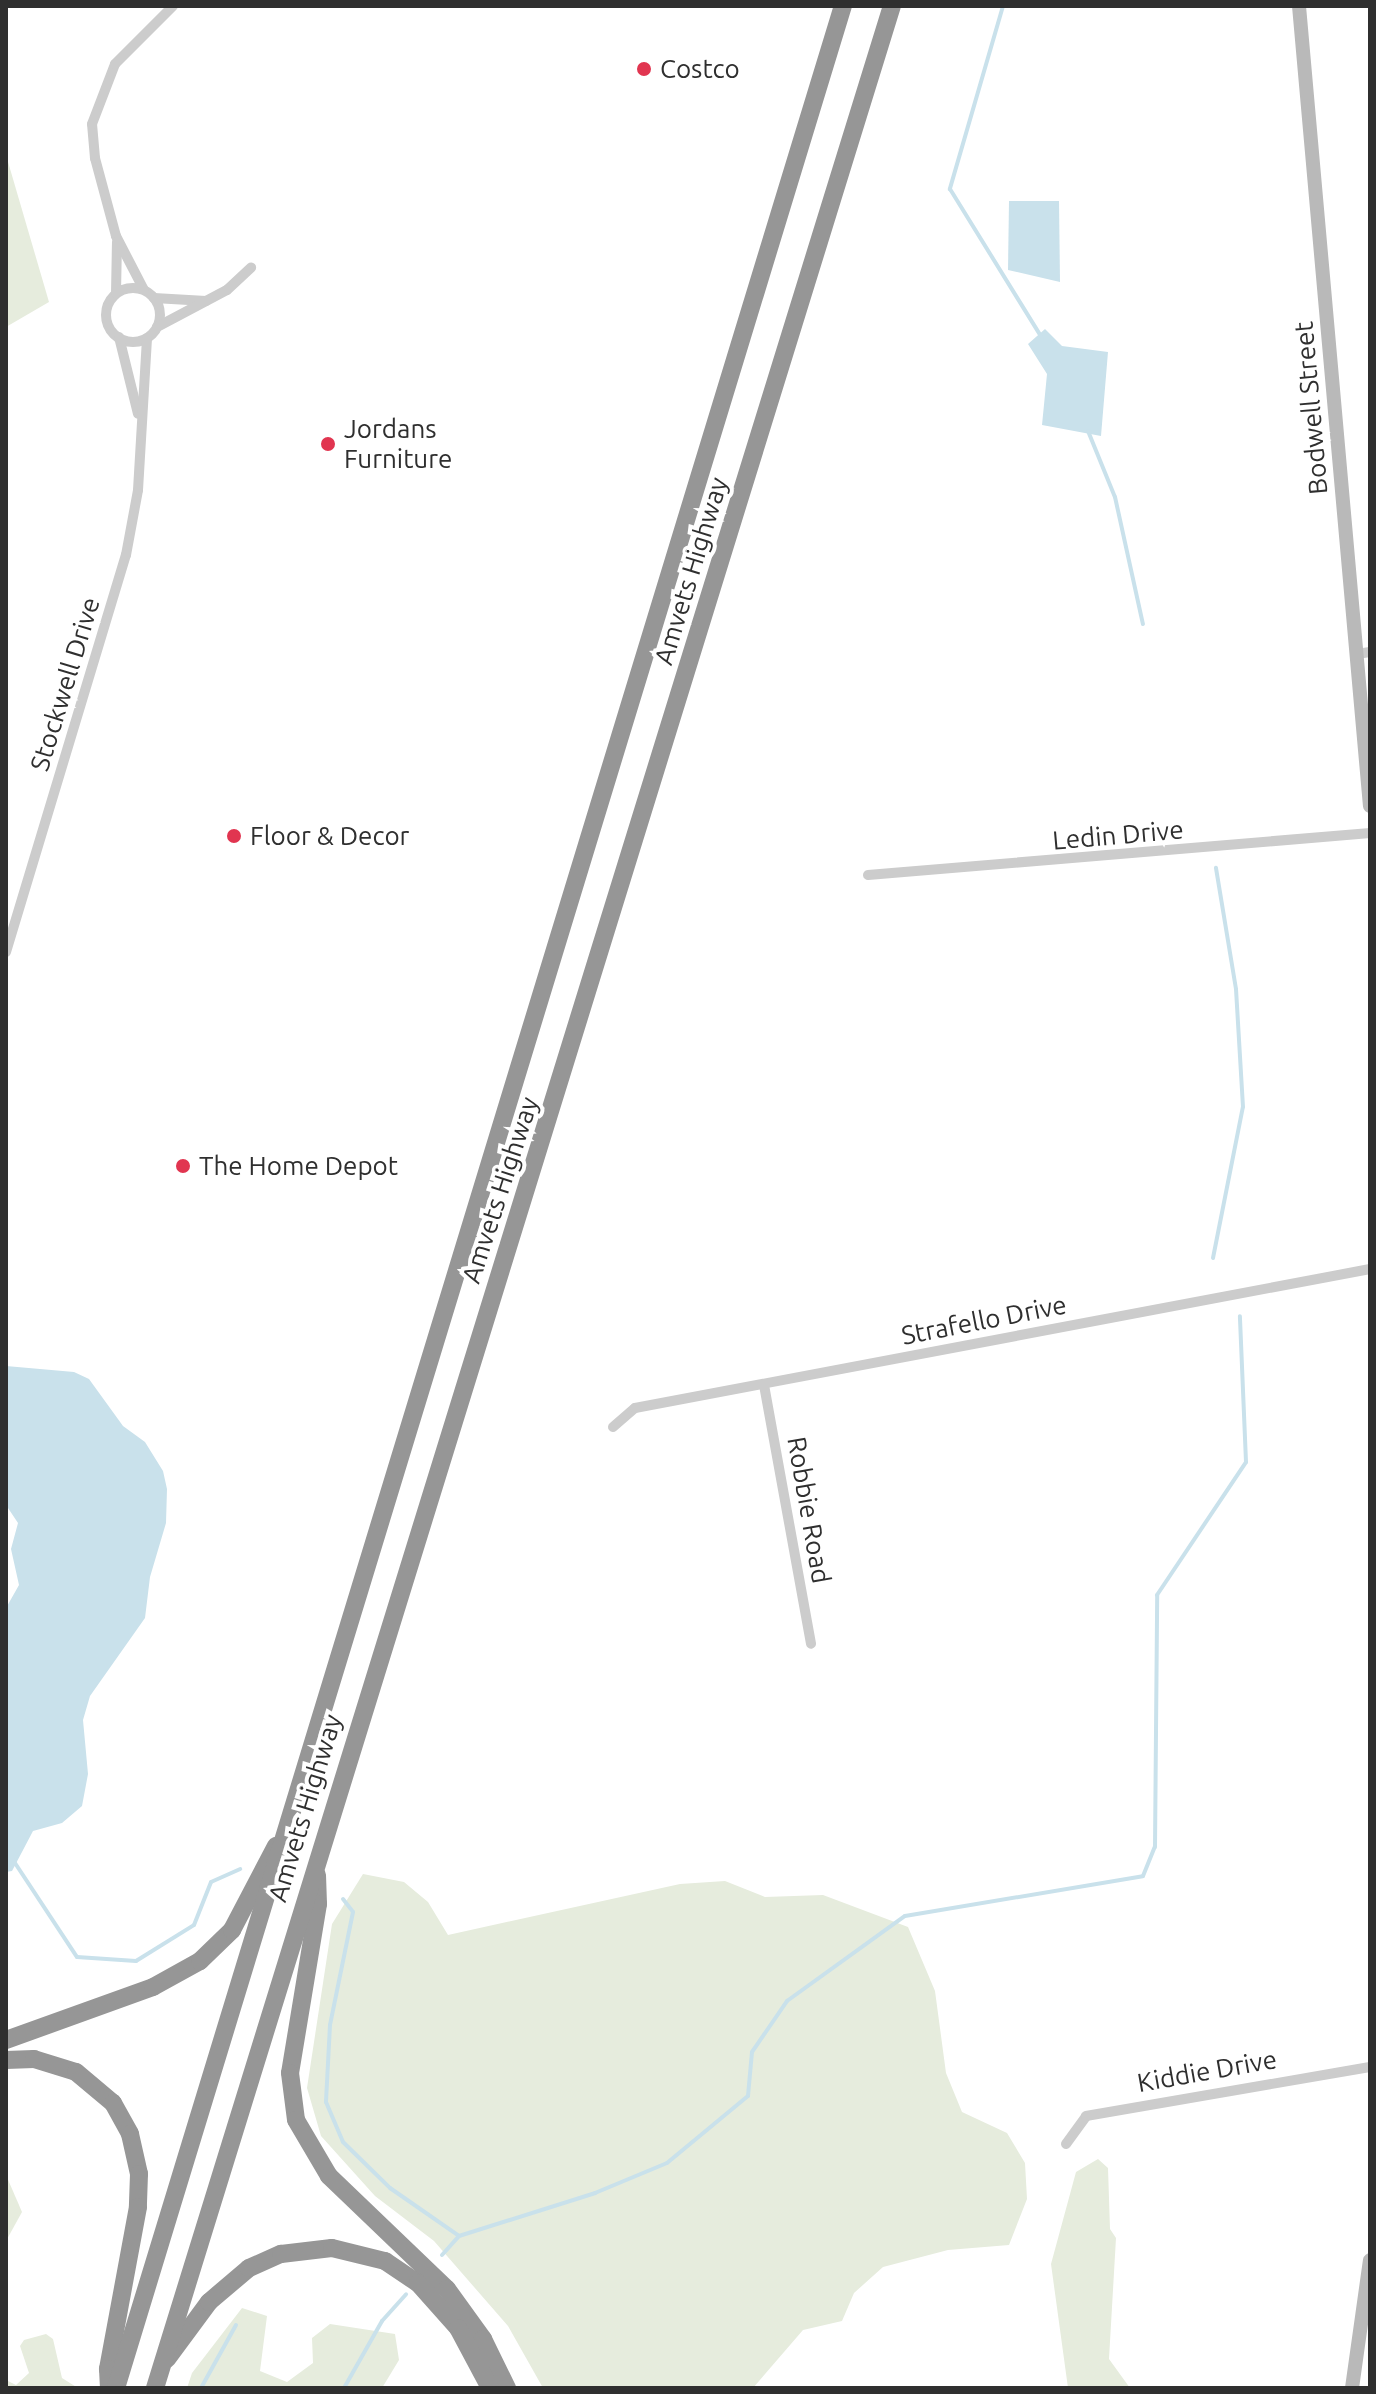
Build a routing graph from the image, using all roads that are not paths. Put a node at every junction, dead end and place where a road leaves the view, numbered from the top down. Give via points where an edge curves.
1 (173, 6) edge
2 (843, 6) edge
3 (892, 6) edge
4 (1299, 6) edge
5 (116, 236) junction
6 (251, 268) dead end
7 (144, 290) junction
8 (116, 293) junction
9 (154, 298) junction
10 (206, 301) junction
11 (157, 327) junction
12 (119, 337) junction
13 (147, 338) junction
14 (140, 424) junction
15 (1364, 653) edge
16 (1370, 806) edge
17 (1370, 833) edge
18 (868, 875) dead end
19 (6, 952) edge
20 (1370, 1269) edge
21 (764, 1385) junction
22 (613, 1427) dead end
23 (811, 1644) dead end
24 (289, 1827) junction
25 (316, 1861) junction
26 (6, 2040) edge
27 (6, 2060) edge
28 (1370, 2067) edge
29 (1066, 2144) dead end
30 (1370, 2260) edge
31 (162, 2364) junction
32 (109, 2388) edge
33 (116, 2388) edge
34 (155, 2388) edge
35 (490, 2388) edge
36 (507, 2388) edge
37 (1352, 2388) edge

1 - 5 street via 115,64 95,107 93,146
2 - 24 highway, Amvets Highway
3 - 25 highway, Amvets Highway
4 - 15 street, Bodwell Street
5 - 7 street
5 - 8 street
6 - 10 street
7 - 8 street
7 - 9 street
8 - 12 street via 106,316
9 - 10 street
9 - 11 street via 160,312
10 - 11 street
11 - 13 street
12 - 13 street
12 - 14 street, Stockwell Drive
13 - 14 street, Stockwell Drive
14 - 19 street, Stockwell Drive via 138,490 126,555
15 - 16 street, Bodwell Street
17 - 18 street, Ledin Drive
20 - 21 street, Strafello Drive
21 - 22 street, Strafello Drive via 635,1408
21 - 23 street, Robbie Road
24 - 26 highway via 232,1930 200,1961 153,1987
24 - 33 highway, Amvets Highway
25 - 31 highway, Amvets Highway
25 - 36 highway via 318,1904 290,2073 296,2120 329,2176 447,2289 483,2339
27 - 32 highway via 34,2059 76,2072 113,2103 130,2134 139,2174 138,2207
28 - 29 street, Kiddie Drive via 1086,2116
30 - 37 street
31 - 34 highway, Amvets Highway
31 - 35 highway via 209,2302 249,2268 281,2254 332,2248 385,2261 418,2283 458,2328

